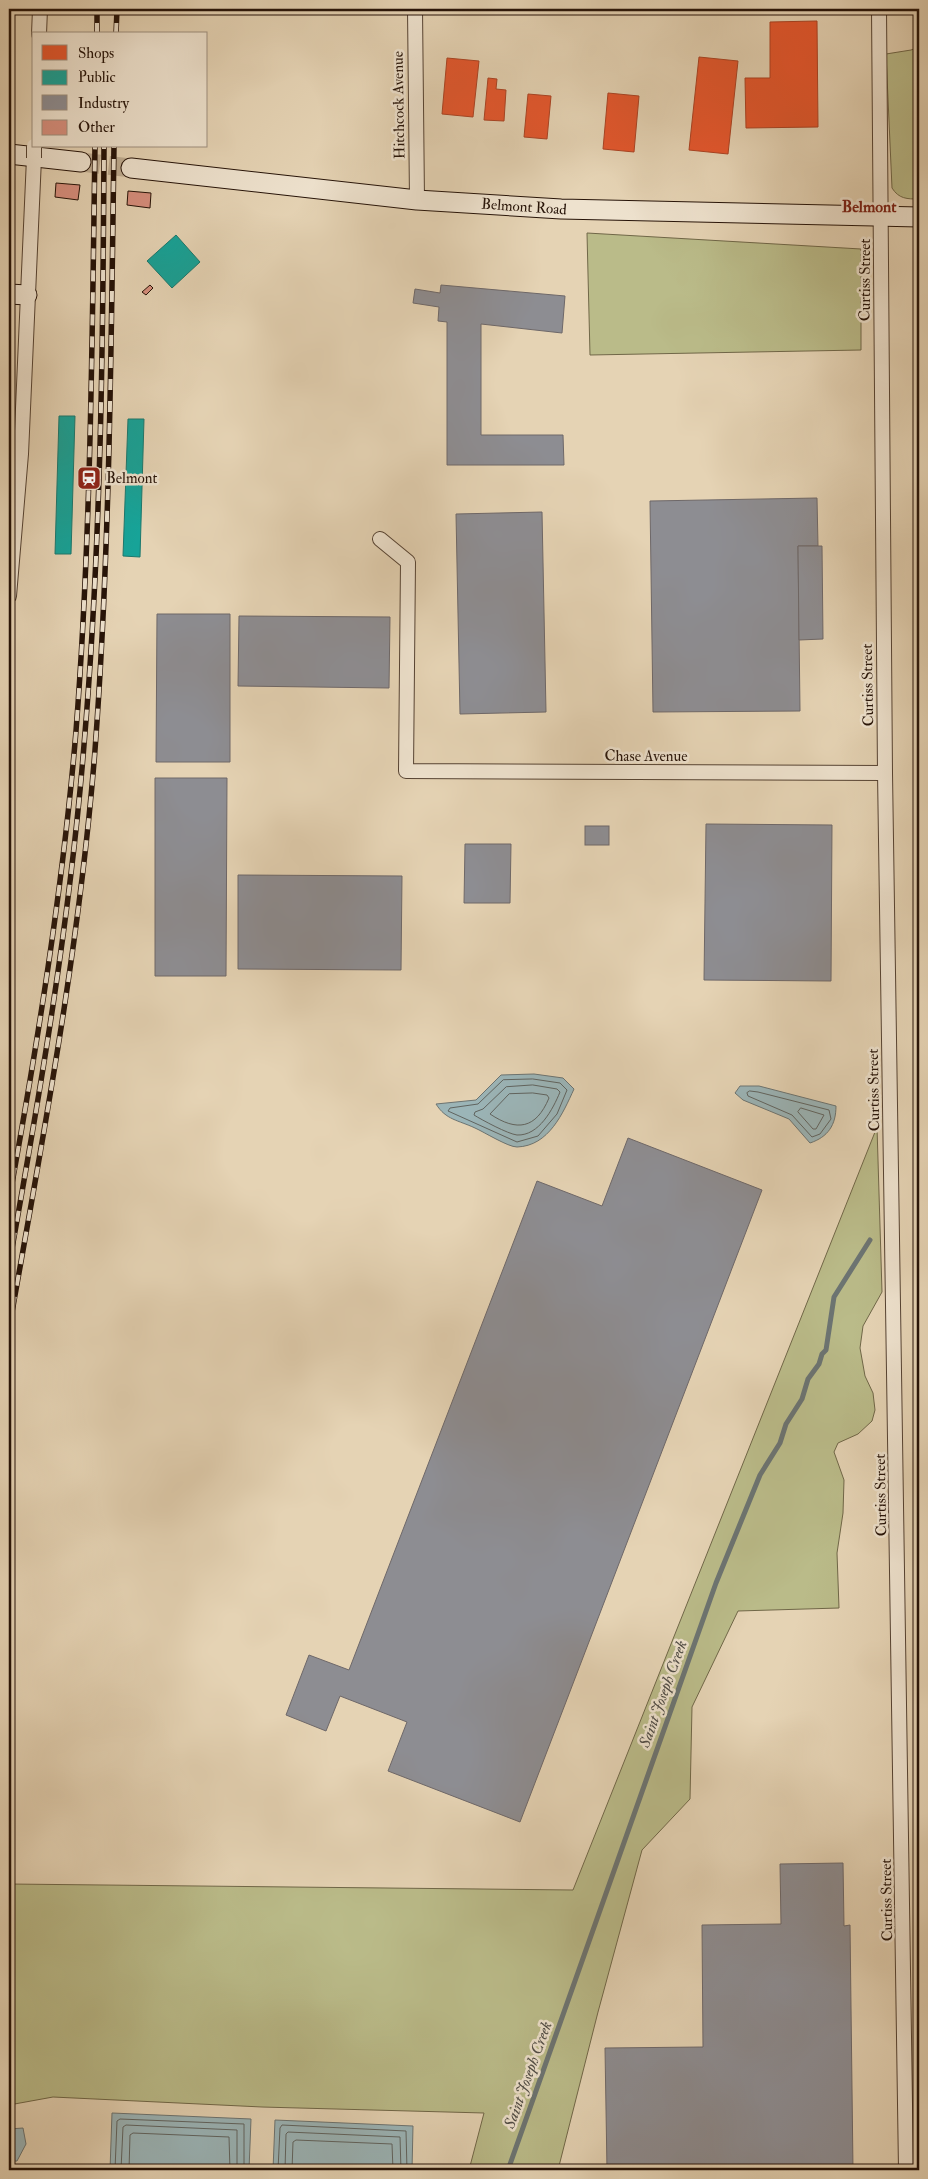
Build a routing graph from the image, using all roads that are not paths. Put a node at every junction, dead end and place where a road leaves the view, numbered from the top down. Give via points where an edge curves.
1 (40, 9) edge
2 (415, 9) edge
3 (879, 9) edge
4 (39, 32) edge
5 (34, 152) edge
6 (9, 154) edge
7 (81, 162) tunnel mouth
8 (130, 168) tunnel mouth
9 (417, 200) junction
10 (881, 217) junction
11 (919, 217) edge
12 (18, 294) edge
13 (15, 454) edge
14 (380, 539) dead end
15 (9, 596) edge
16 (885, 773) junction
17 (906, 2170) edge

1 - 4 street
2 - 9 street, Hitchcock Avenue
3 - 10 street, Curtiss Street
5 - 12 street via 31,203
6 - 7 main road
8 - 9 main road, Belmont Road
9 - 10 main road, Belmont Road via 580,210
10 - 11 main road, Belmont Road
10 - 16 street, Curtiss Street
12 - 13 street
13 - 15 street
14 - 16 street, Chase Avenue via 408,562 406,771
16 - 17 street, Curtiss Street

